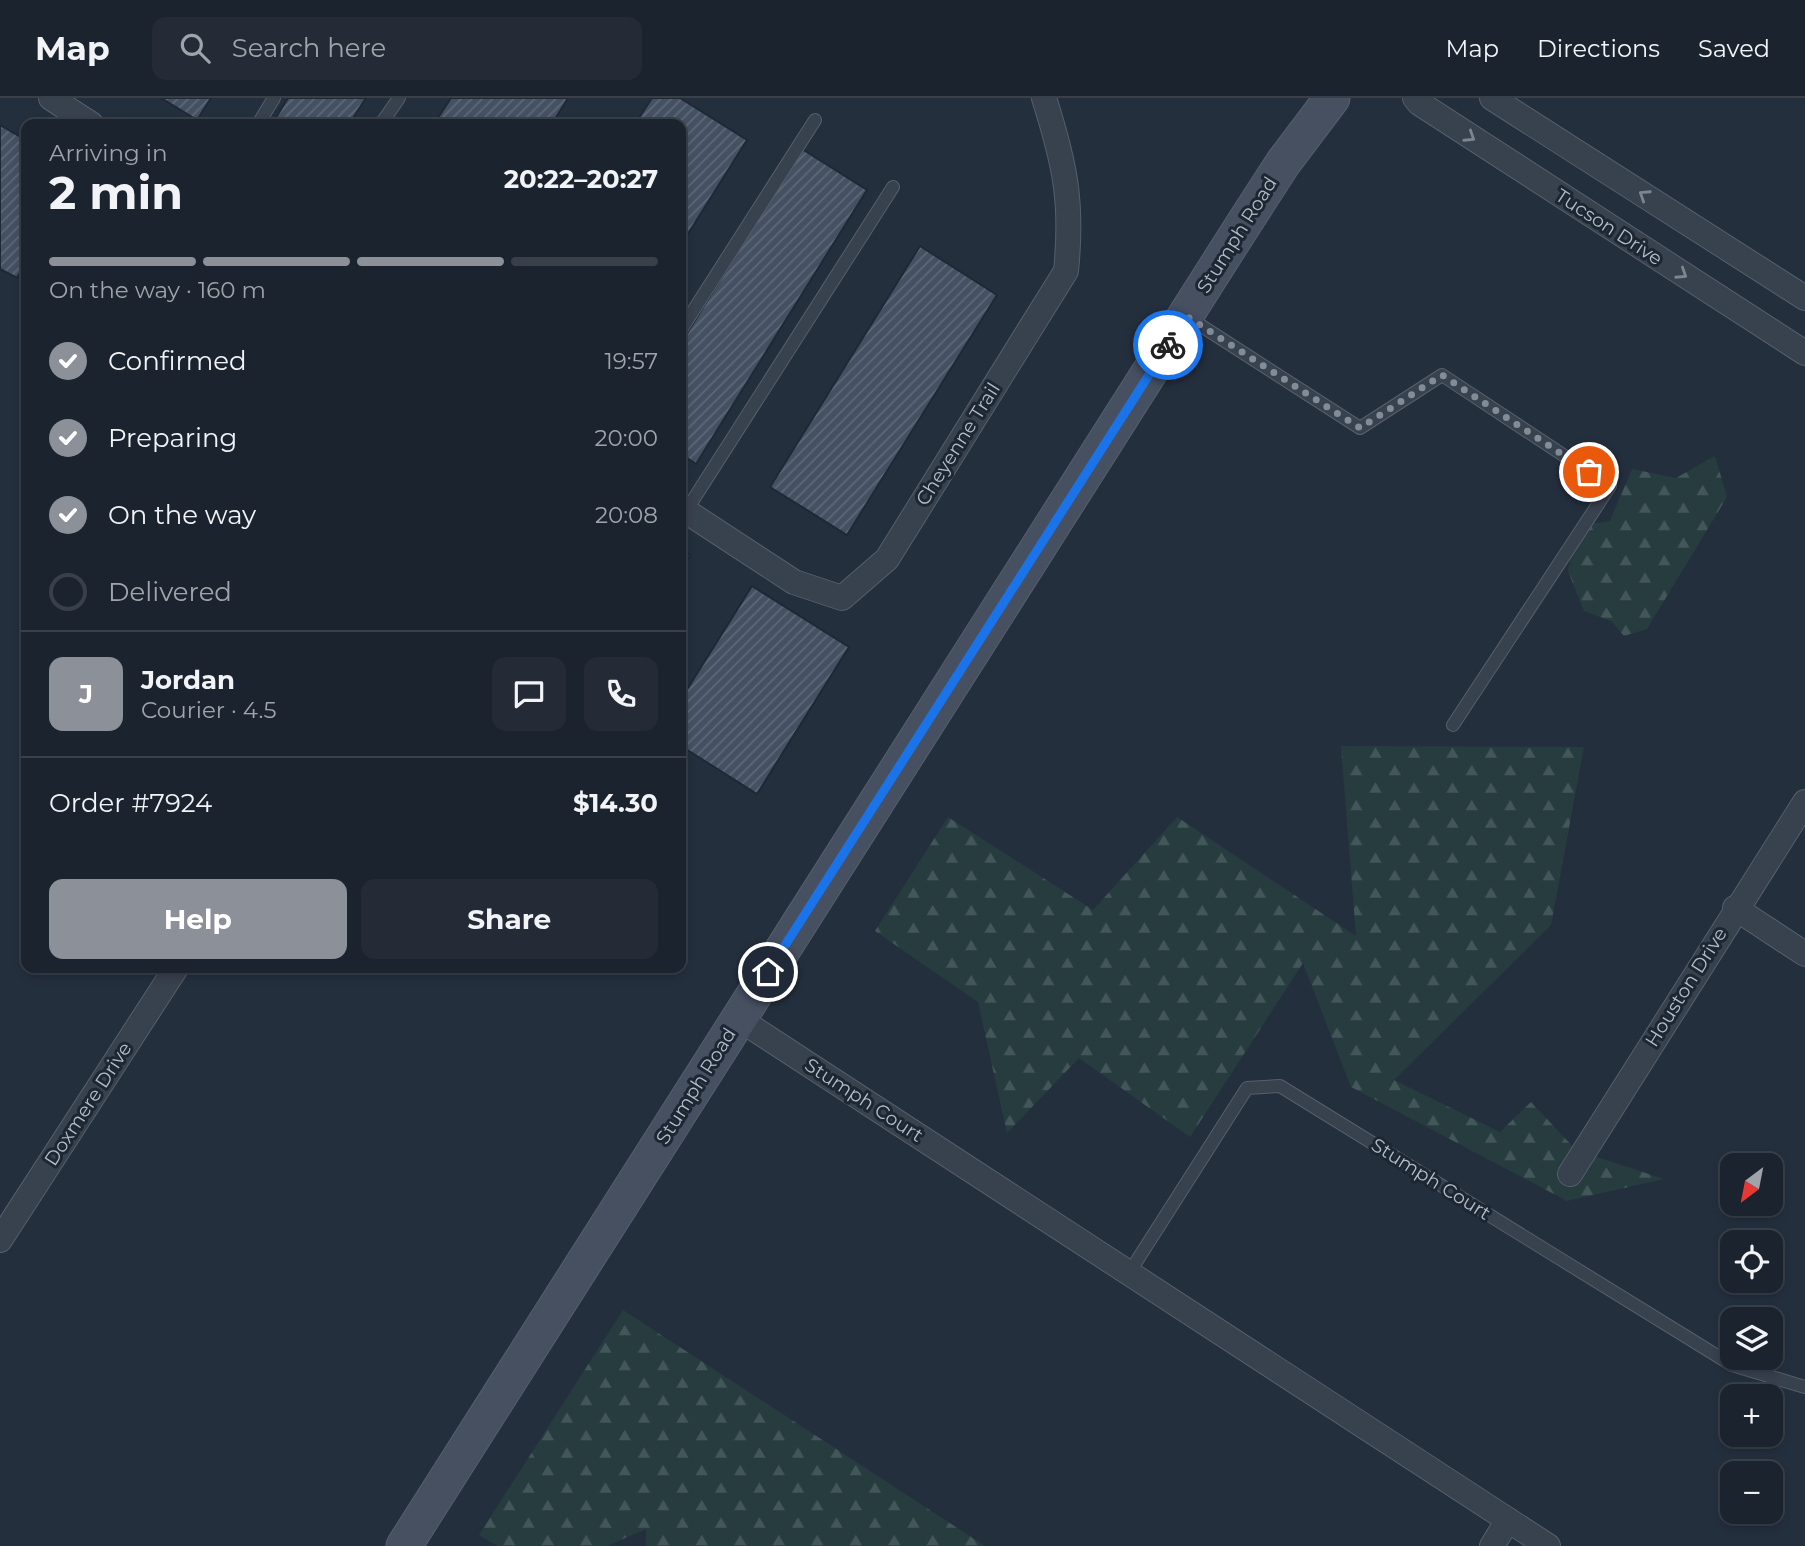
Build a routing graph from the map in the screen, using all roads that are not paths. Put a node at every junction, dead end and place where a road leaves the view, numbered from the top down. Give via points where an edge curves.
1 (51, 98) edge
2 (274, 98) edge
3 (399, 98) edge
4 (1044, 98) edge
5 (1332, 98) edge
6 (1415, 98) edge
7 (1492, 98) edge
8 (83, 119) edge
9 (261, 119) edge
10 (385, 119) edge
11 (815, 120) dead end
12 (894, 187) dead end
13 (1805, 298) edge
14 (1186, 316) junction
15 (686, 322) edge
16 (1805, 353) edge
17 (686, 505) edge
18 (686, 512) edge
19 (1453, 725) dead end
20 (1805, 802) edge
21 (1735, 908) junction
22 (1805, 954) edge
23 (173, 973) edge
24 (739, 1019) junction
25 (1570, 1174) dead end
26 (0, 1240) edge
27 (1129, 1273) junction
28 (1805, 1387) edge
29 (1508, 1520) junction
30 (404, 1546) edge
31 (1492, 1546) edge
32 (1548, 1546) edge

1 - 8 street
2 - 9 lane
3 - 10 lane
4 - 18 street, Cheyenne Trail via 1064,161 1070,226 1066,271 887,559 842,598 794,582
5 - 14 main road, Stumph Road via 1283,163
6 -> 16 street, Tucson Drive
13 -> 7 street
11 - 15 lane
12 - 17 lane
14 - 19 lane via 1360,428 1442,375 1610,486
14 - 24 main road, Stumph Road
20 - 21 street, Houston Drive
21 - 22 street
21 - 25 street, Houston Drive
23 - 26 street, Doxmere Drive
24 - 27 street, Stumph Court
24 - 30 main road, Stumph Road
27 - 28 lane, Stumph Court via 1247,1087 1280,1086 1732,1365
27 - 29 street, Stumph Court
29 - 31 street
29 - 32 street, Stumph Court

